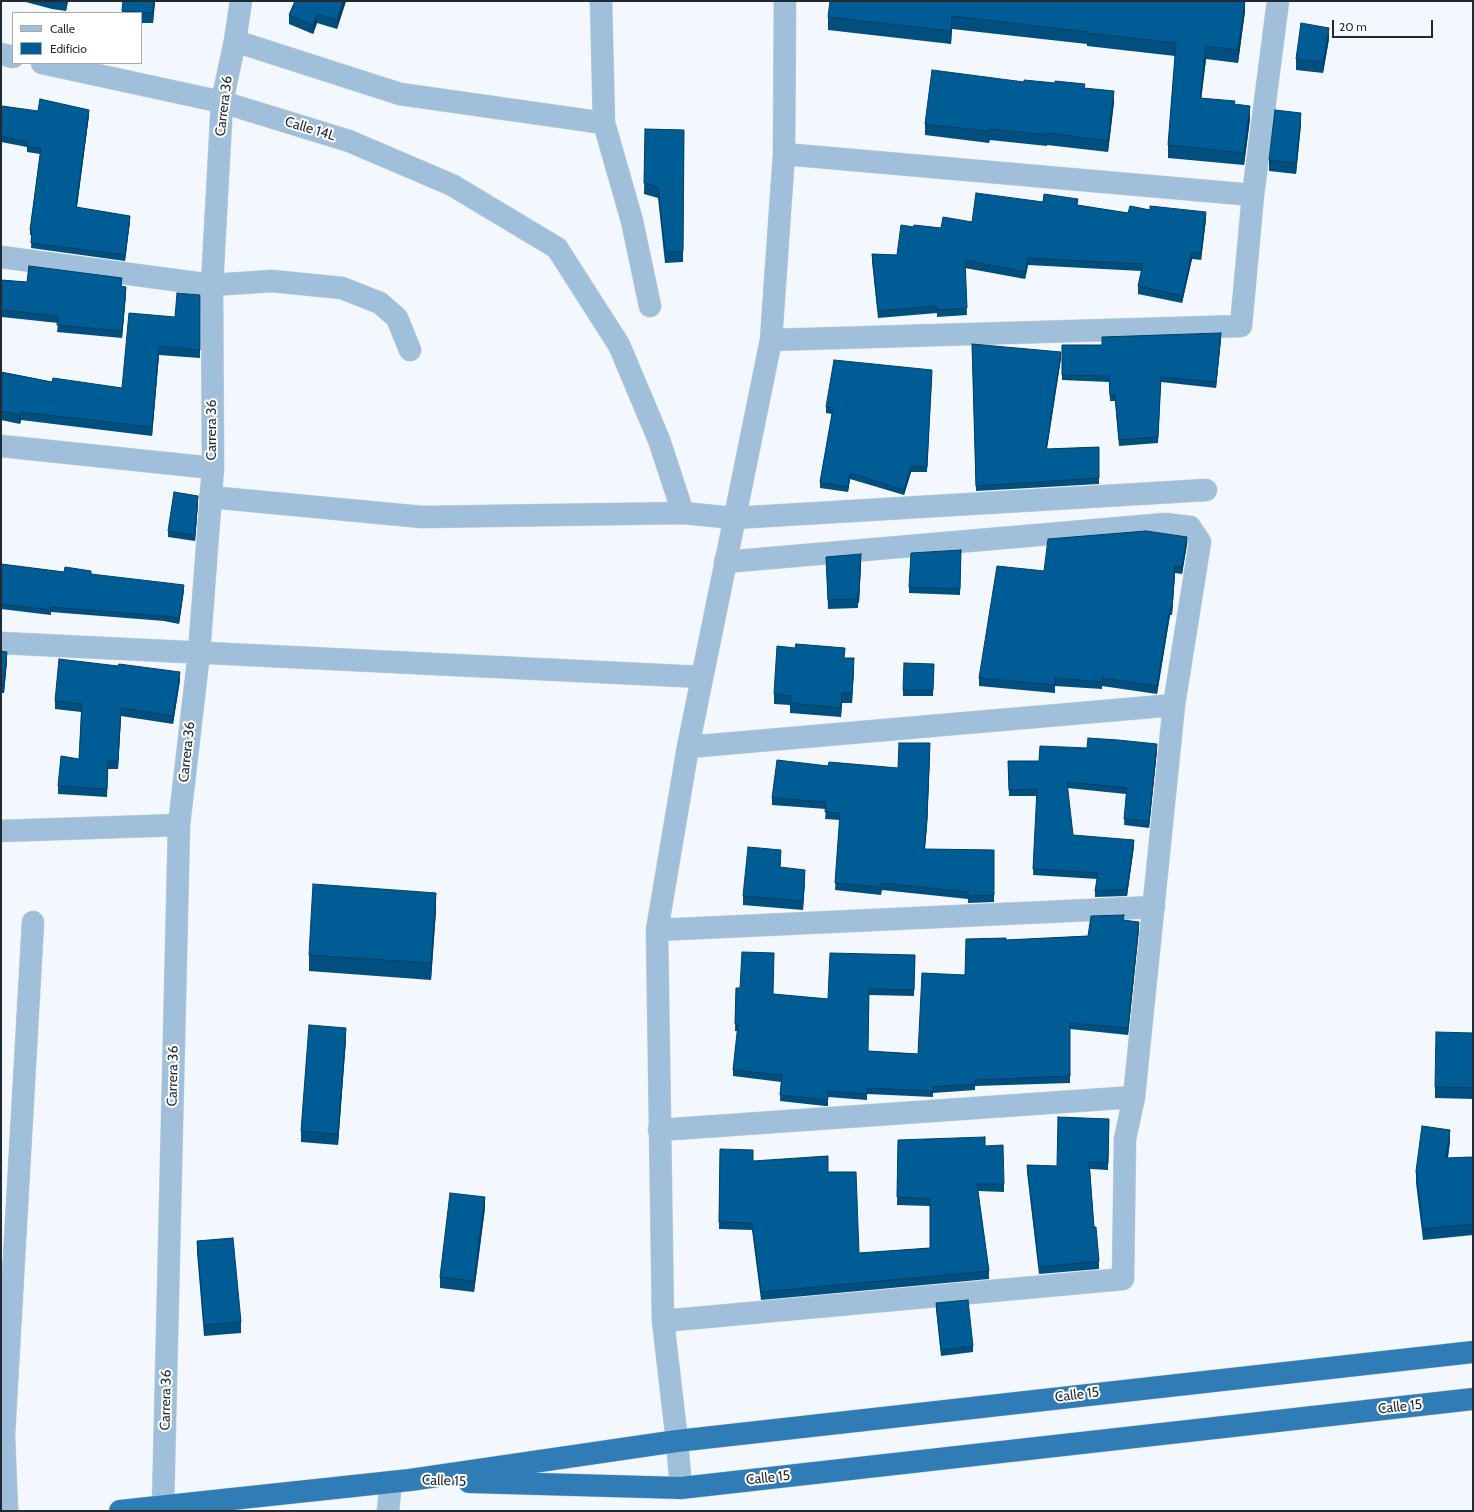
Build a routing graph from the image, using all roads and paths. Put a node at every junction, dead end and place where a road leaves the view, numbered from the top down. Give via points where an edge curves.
1 (241, 1) edge
2 (601, 1) edge
3 (785, 1) edge
4 (1278, 1) edge
5 (235, 41) junction
6 (1, 54) edge
7 (12, 57) edge
8 (47, 64) edge
9 (222, 102) junction
10 (604, 123) junction
11 (784, 154) junction
12 (1253, 195) junction
13 (1, 257) edge
14 (212, 285) junction
15 (650, 306) dead end
16 (770, 340) junction
17 (410, 350) dead end
18 (1, 446) edge
19 (213, 468) junction
20 (1206, 490) dead end
21 (210, 497) junction
22 (683, 513) junction
23 (734, 518) junction
24 (725, 562) junction
25 (1, 643) edge
26 (199, 653) junction
27 (702, 677) junction
28 (1174, 705) junction
29 (688, 747) junction
30 (179, 825) junction
31 (1, 831) edge
32 (1154, 907) junction
33 (33, 922) dead end
34 (657, 930) junction
35 (1134, 1096) junction
36 (659, 1130) junction
37 (663, 1321) junction
38 (1473, 1352) edge
39 (1473, 1399) edge
40 (677, 1441) junction
41 (400, 1481) junction
42 (681, 1488) junction
43 (163, 1506) junction
44 (7, 1511) edge
45 (120, 1511) edge
46 (388, 1511) edge

1 - 5 street, Carrera 36
2 - 10 street
3 - 11 street
4 - 12 street
5 - 9 street, Carrera 36
5 - 10 street via 400,94
6 - 7 street
8 - 9 street, Calle 14L
9 - 14 street, Carrera 36
9 - 22 street, Calle 14L via 349,141 452,185 557,248 619,344 659,440
10 - 15 street via 632,221
11 - 12 street
11 - 16 street
12 - 16 street via 1241,326
13 - 14 street
14 - 17 street via 272,280 342,288 380,303 397,318
14 - 19 street, Carrera 36
16 - 23 street
18 - 19 street
19 - 21 street, Carrera 36
20 - 23 street
21 - 22 street via 422,517
21 - 26 street, Carrera 36
22 - 23 street
23 - 24 street
24 - 27 street
24 - 28 street via 1165,524 1190,527 1200,542
25 - 26 street
26 - 27 street
26 - 30 street, Carrera 36
27 - 29 street
28 - 29 street
28 - 32 street
29 - 34 street
30 - 31 street
30 - 43 street, Carrera 36
32 - 34 street
32 - 35 street
33 - 44 street via 4,1435
34 - 36 street
35 - 36 street
35 - 37 street via 1125,1139 1123,1279
36 - 37 street
37 - 40 street
38 - 40 highway, Calle 15
39 - 42 highway, Calle 15
40 - 41 highway, Calle 15
40 - 42 street
41 - 42 highway, Calle 15
41 - 43 highway
41 - 46 street
43 - 45 highway

